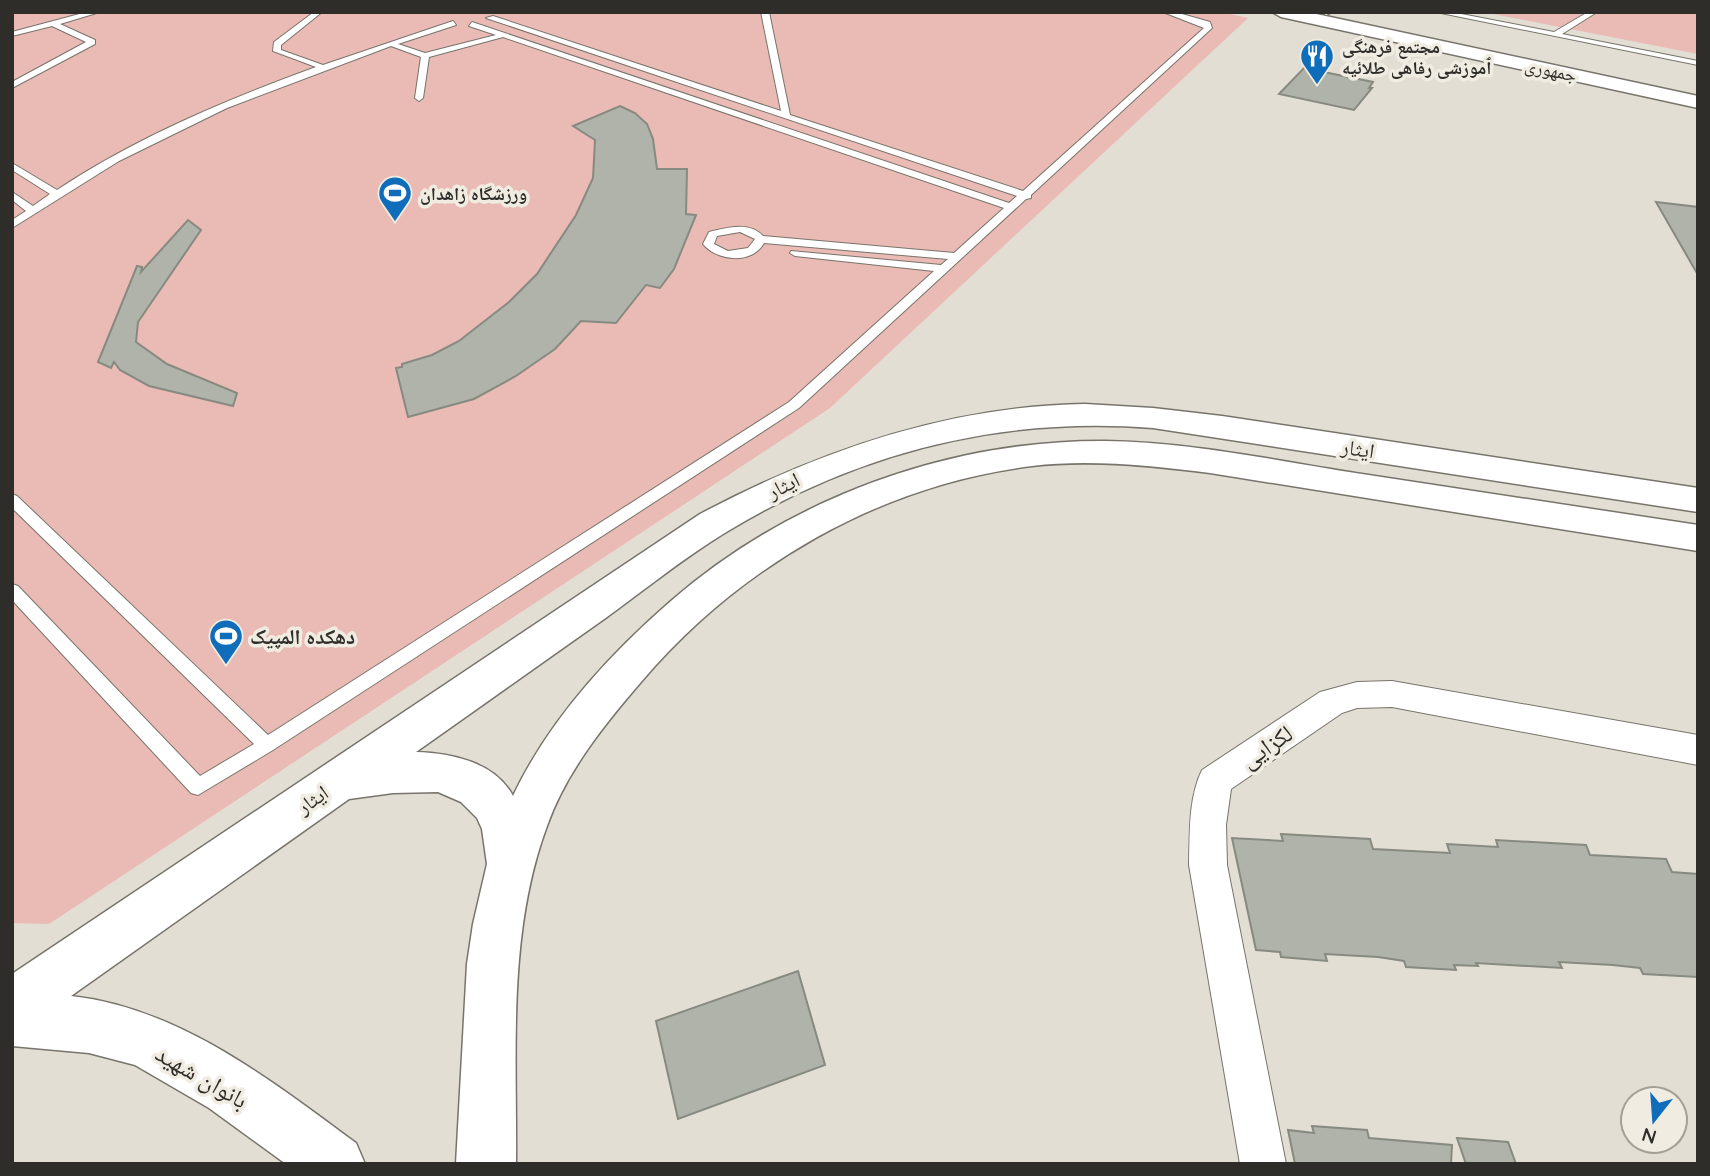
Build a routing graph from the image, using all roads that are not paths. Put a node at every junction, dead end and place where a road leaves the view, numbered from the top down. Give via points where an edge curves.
1 (66, 12) edge
2 (97, 12) edge
3 (319, 12) edge
4 (765, 12) edge
5 (1166, 12) edge
6 (1281, 12) edge
7 (1326, 12) edge
8 (1439, 12) edge
9 (1594, 12) edge
10 (487, 15) edge
11 (54, 24) junction
12 (472, 24) junction
13 (12, 26) edge
14 (12, 34) edge
15 (504, 35) junction
16 (1555, 35) junction
17 (391, 44) junction
18 (425, 56) junction
19 (1698, 64) edge
20 (322, 67) junction
21 (12, 86) edge
22 (1698, 91) edge
23 (419, 98) dead end
24 (1698, 102) edge
25 (786, 116) junction
26 (12, 166) edge
27 (57, 194) junction
28 (12, 195) edge
29 (1027, 196) junction
30 (1013, 208) junction
31 (32, 210) junction
32 (12, 225) edge
33 (958, 257) junction
34 (946, 268) junction
35 (12, 499) edge
36 (1698, 499) edge
37 (1698, 538) edge
38 (12, 590) edge
39 (267, 745) junction
40 (1698, 750) edge
41 (338, 781) junction
42 (511, 864) junction
43 (12, 1006) edge
44 (12, 1019) edge
45 (335, 1164) edge
46 (486, 1164) edge
47 (1263, 1164) edge

1 - 13 lane
2 - 11 lane
3 - 20 lane via 278,44 277,51
4 - 25 lane
5 - 29 lane via 1197,19 1208,29
6 - 24 street, جمهوری
7 - 22 street, جمهوری
8 - 16 lane
9 - 16 lane
10 - 12 lane
10 - 25 lane
11 - 14 lane
11 - 21 lane via 92,42
12 - 15 lane
12 - 17 lane via 450,17
15 - 18 lane
15 - 30 lane
16 - 19 lane
17 - 18 lane
17 - 20 lane
18 - 23 lane
20 - 27 lane via 168,130
25 - 29 lane
26 - 27 lane
27 - 31 lane
28 - 31 lane
29 - 30 lane
30 - 33 lane
31 - 32 lane
33 - 34 lane
33 - 34 lane via 757,244
34 - 39 lane via 794,405
35 - 39 lane
36 - 41 street, ایثار via 1134,417 1025,418 923,434 820,467 713,523
37 - 42 street, ایثار via 1153,455 1050,455 944,472 813,521 724,576 677,616 630,662 549,772
38 - 39 lane via 198,787
40 - 47 street, لکزایی via 1392,694 1357,695 1332,702 1214,781 1208,865
41 - 42 street via 429,769 465,781 493,803 506,828
41 - 43 street, ایثار
42 - 46 street, ایثار via 502,896 492,988
44 - 45 street, بانوان شهید via 114,1031 176,1056

